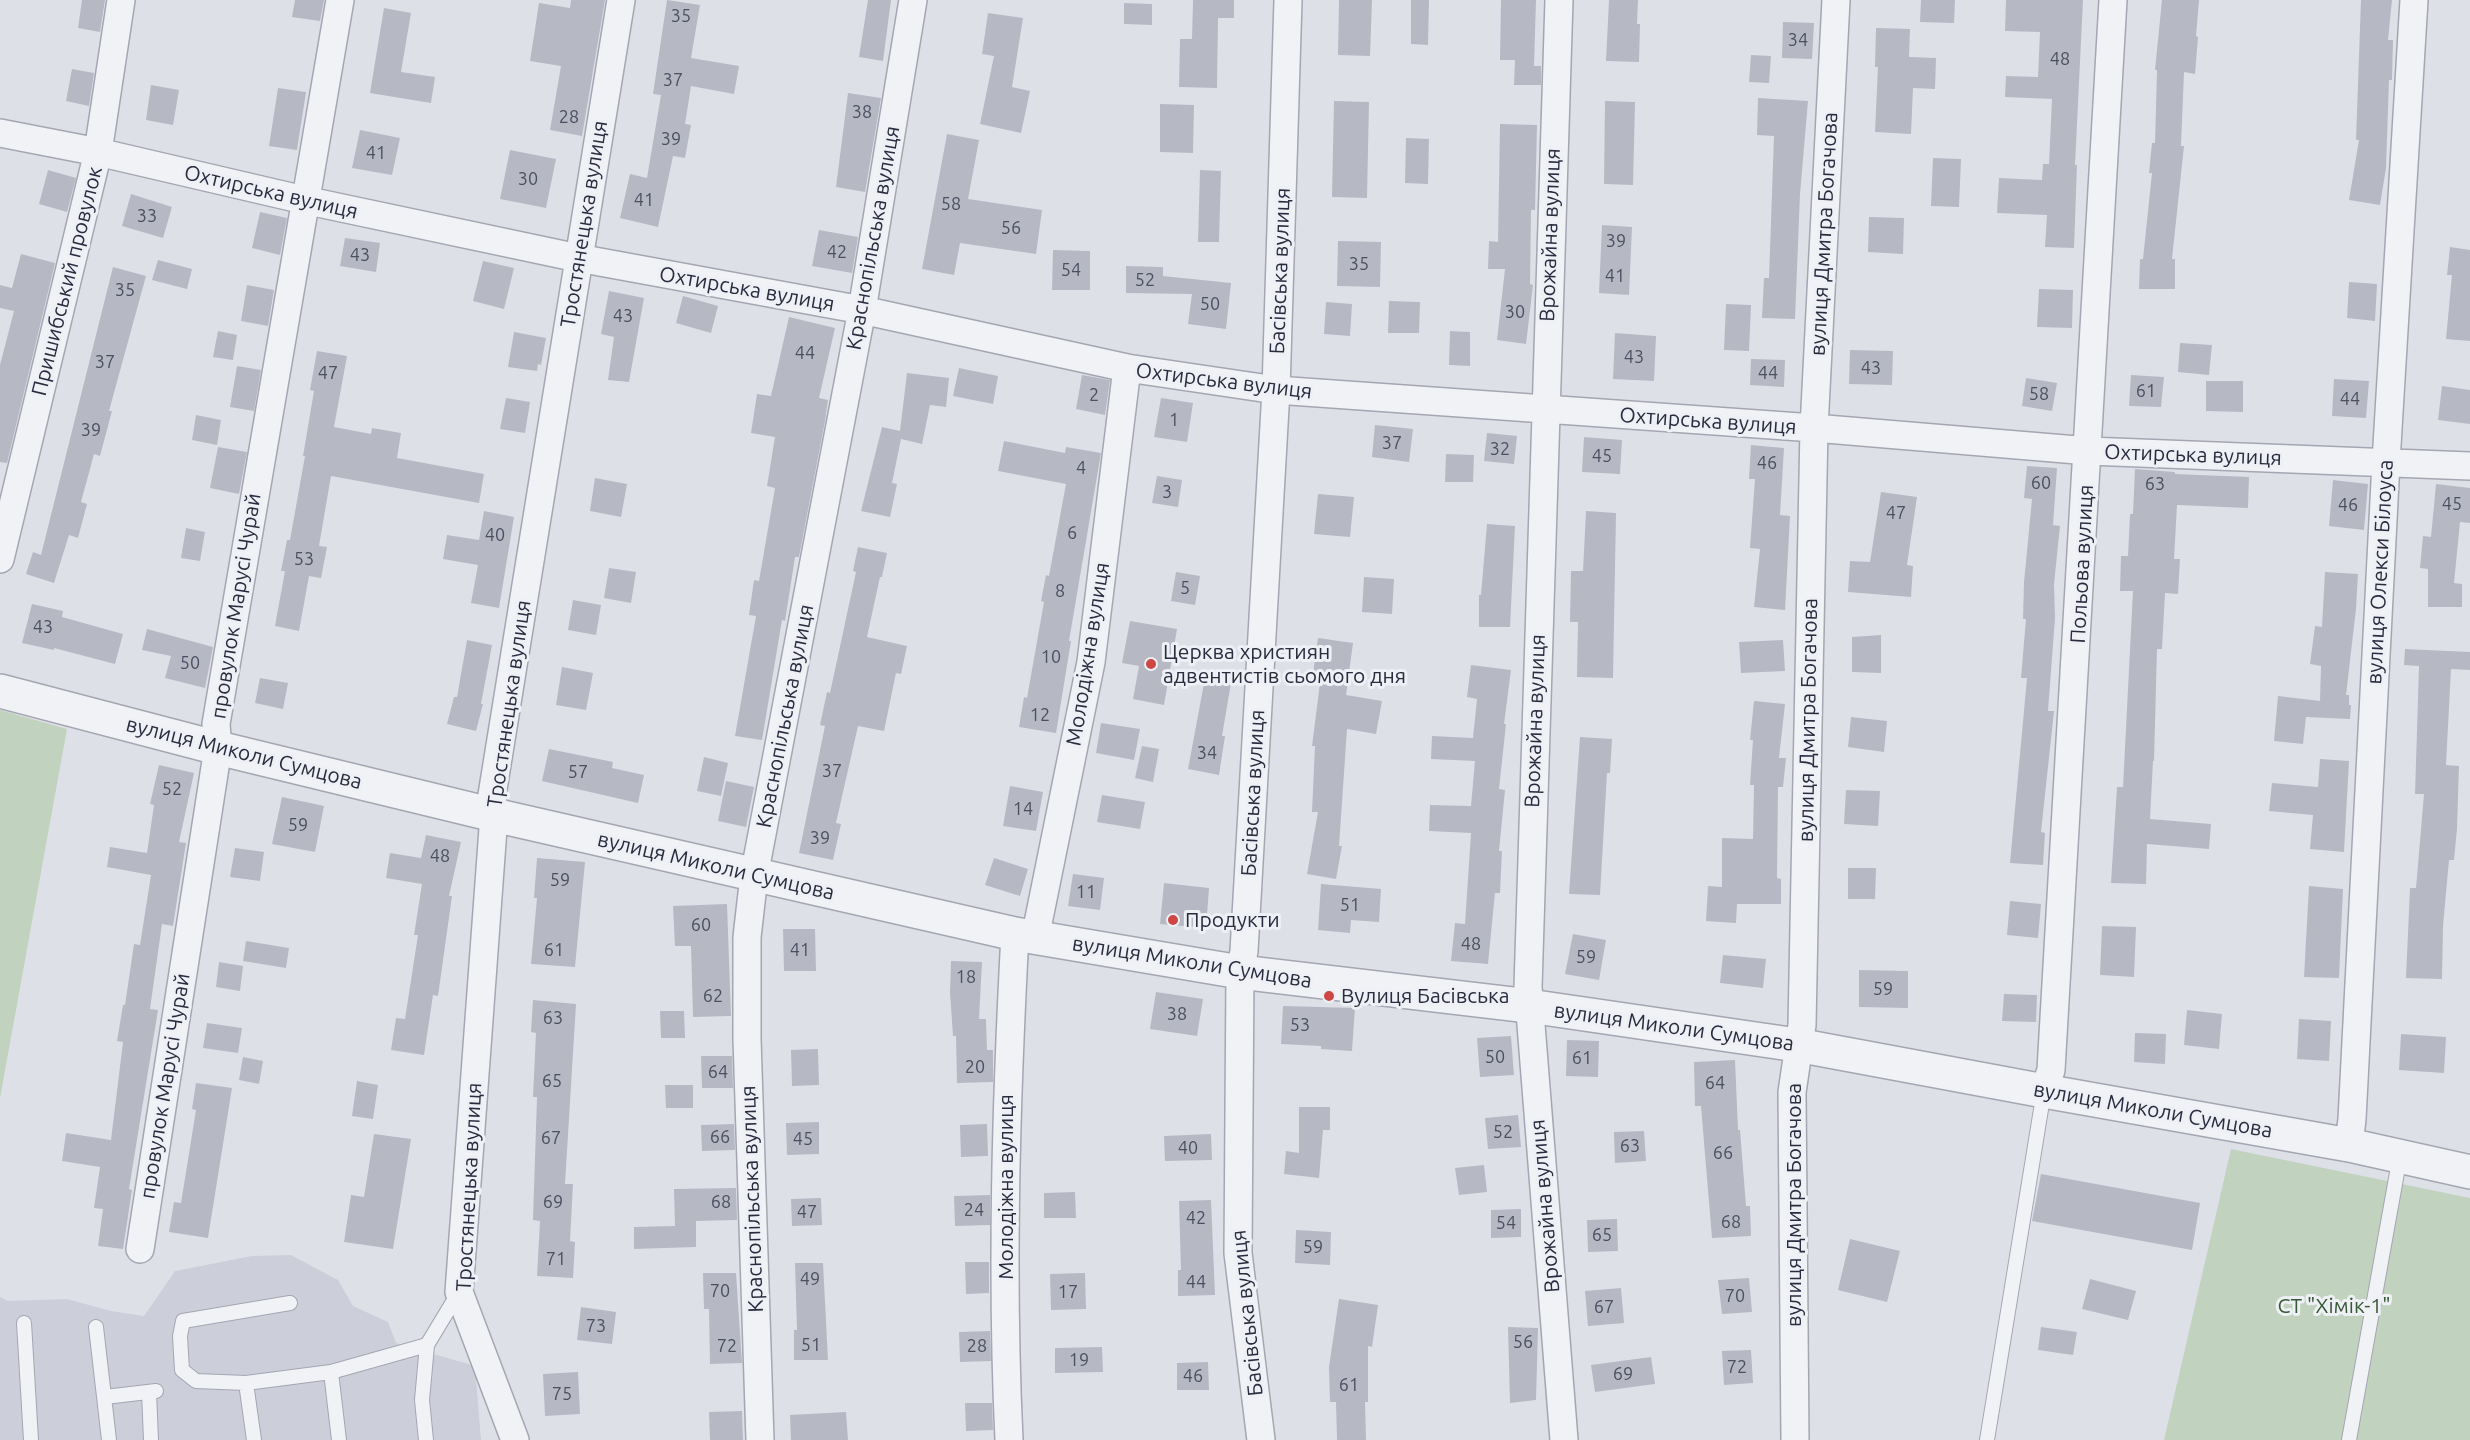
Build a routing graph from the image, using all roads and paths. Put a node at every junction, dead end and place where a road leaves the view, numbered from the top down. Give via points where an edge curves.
1 (122, 0) edge
2 (339, 0) edge
3 (621, 0) edge
4 (913, 0) edge
5 (1288, 0) edge
6 (1559, 0) edge
7 (1836, 0) edge
8 (2113, 0) edge
9 (2414, 0) edge
10 (0, 134) edge
11 (98, 152) junction
12 (304, 200) junction
13 (578, 258) junction
14 (862, 310) junction
15 (1127, 368) junction
16 (1276, 390) junction
17 (1544, 408) junction
18 (1814, 428) junction
19 (2089, 451) junction
20 (2386, 462) junction
21 (2470, 466) edge
22 (0, 559) edge
23 (0, 691) edge
24 (218, 748) junction
25 (494, 815) junction
26 (754, 876) junction
27 (1025, 936) junction
28 (1240, 972) junction
29 (1529, 1006) junction
30 (1797, 1045) junction
31 (2044, 1091) junction
32 (2349, 1145) junction
33 (2400, 1156) junction
34 (2470, 1172) edge
35 (140, 1249) dead end
36 (459, 1292) junction
37 (290, 1303) dead end
38 (24, 1323) dead end
39 (96, 1328) dead end
40 (428, 1345) junction
41 (332, 1372) junction
42 (246, 1383) junction
43 (105, 1397) junction
44 (150, 1433) edge
45 (31, 1440) edge
46 (109, 1440) edge
47 (143, 1440) edge
48 (254, 1440) edge
49 (339, 1440) edge
50 (426, 1440) edge
51 (515, 1440) edge
52 (760, 1440) edge
53 (1009, 1440) edge
54 (1261, 1440) edge
55 (1564, 1440) edge
56 (1795, 1440) edge
57 (1987, 1440) edge
58 (2349, 1440) edge

1 - 11 street, Пришибський провулок
2 - 12 street, провулок Марусі Чурай
3 - 13 street, Тростянецька вулиця
4 - 14 street, Краснопільська вулиця
5 - 16 street, Басівська вулиця
6 - 17 street, Врожайна вулиця
7 - 18 street, вулиця Дмитра Богачова
8 - 19 street, Польова вулиця
9 - 20 street, вулиця Олекси Білоуса
10 - 11 street, Охтирська вулиця
11 - 12 street, Охтирська вулиця
11 - 22 street, Пришибський провулок
12 - 13 street, Охтирська вулиця
12 - 24 street, провулок Марусі Чурай via 216,724
13 - 14 street, Охтирська вулиця
13 - 25 street, Тростянецька вулиця via 492,795
14 - 15 street, Охтирська вулиця
14 - 26 street, Краснопільська вулиця
15 - 16 street, Охтирська вулиця
15 - 27 street, Молодіжна вулиця via 1091,662
16 - 17 street, Охтирська вулиця
16 - 28 street, Басівська вулиця
17 - 18 street, Охтирська вулиця
17 - 29 street, Врожайна вулиця
18 - 19 street, Охтирська вулиця
18 - 30 street, вулиця Дмитра Богачова via 1802,1025
19 - 20 street, Охтирська вулиця
19 - 31 street, Польова вулиця via 2051,1070
20 - 21 street, Охтирська вулиця
20 - 32 street, вулиця Олекси Білоуса
23 - 24 street, вулиця Миколи Сумцова
24 - 25 street, вулиця Миколи Сумцова
24 - 35 street, провулок Марусі Чурай
25 - 26 street, вулиця Миколи Сумцова
25 - 36 street, Тростянецька вулиця
26 - 27 street, вулиця Миколи Сумцова
26 - 52 street, Краснопільська вулиця via 747,937 747,1027
27 - 28 street, вулиця Миколи Сумцова
27 - 53 street, Молодіжна вулиця via 1007,1088 1005,1362
28 - 29 street, вулиця Миколи Сумцова
28 - 54 street, Басівська вулиця via 1238,1253
29 - 30 street, вулиця Миколи Сумцова
29 - 55 street, Врожайна вулиця
30 - 31 street, вулиця Миколи Сумцова
30 - 56 street, вулиця Дмитра Богачова via 1792,1092
31 - 32 street, вулиця Миколи Сумцова
31 - 57 lane
32 - 33 street, вулиця Миколи Сумцова
33 - 34 street, вулиця Миколи Сумцова
33 - 58 lane
36 - 40 lane
36 - 51 street, Тростянецька вулиця
37 - 42 lane via 183,1321 182,1370 196,1381
38 - 45 lane
39 - 43 lane
40 - 41 lane
40 - 50 lane via 422,1400
41 - 42 lane
41 - 49 lane
42 - 48 lane
43 - 44 lane via 153,1392
43 - 46 lane
44 - 47 lane

